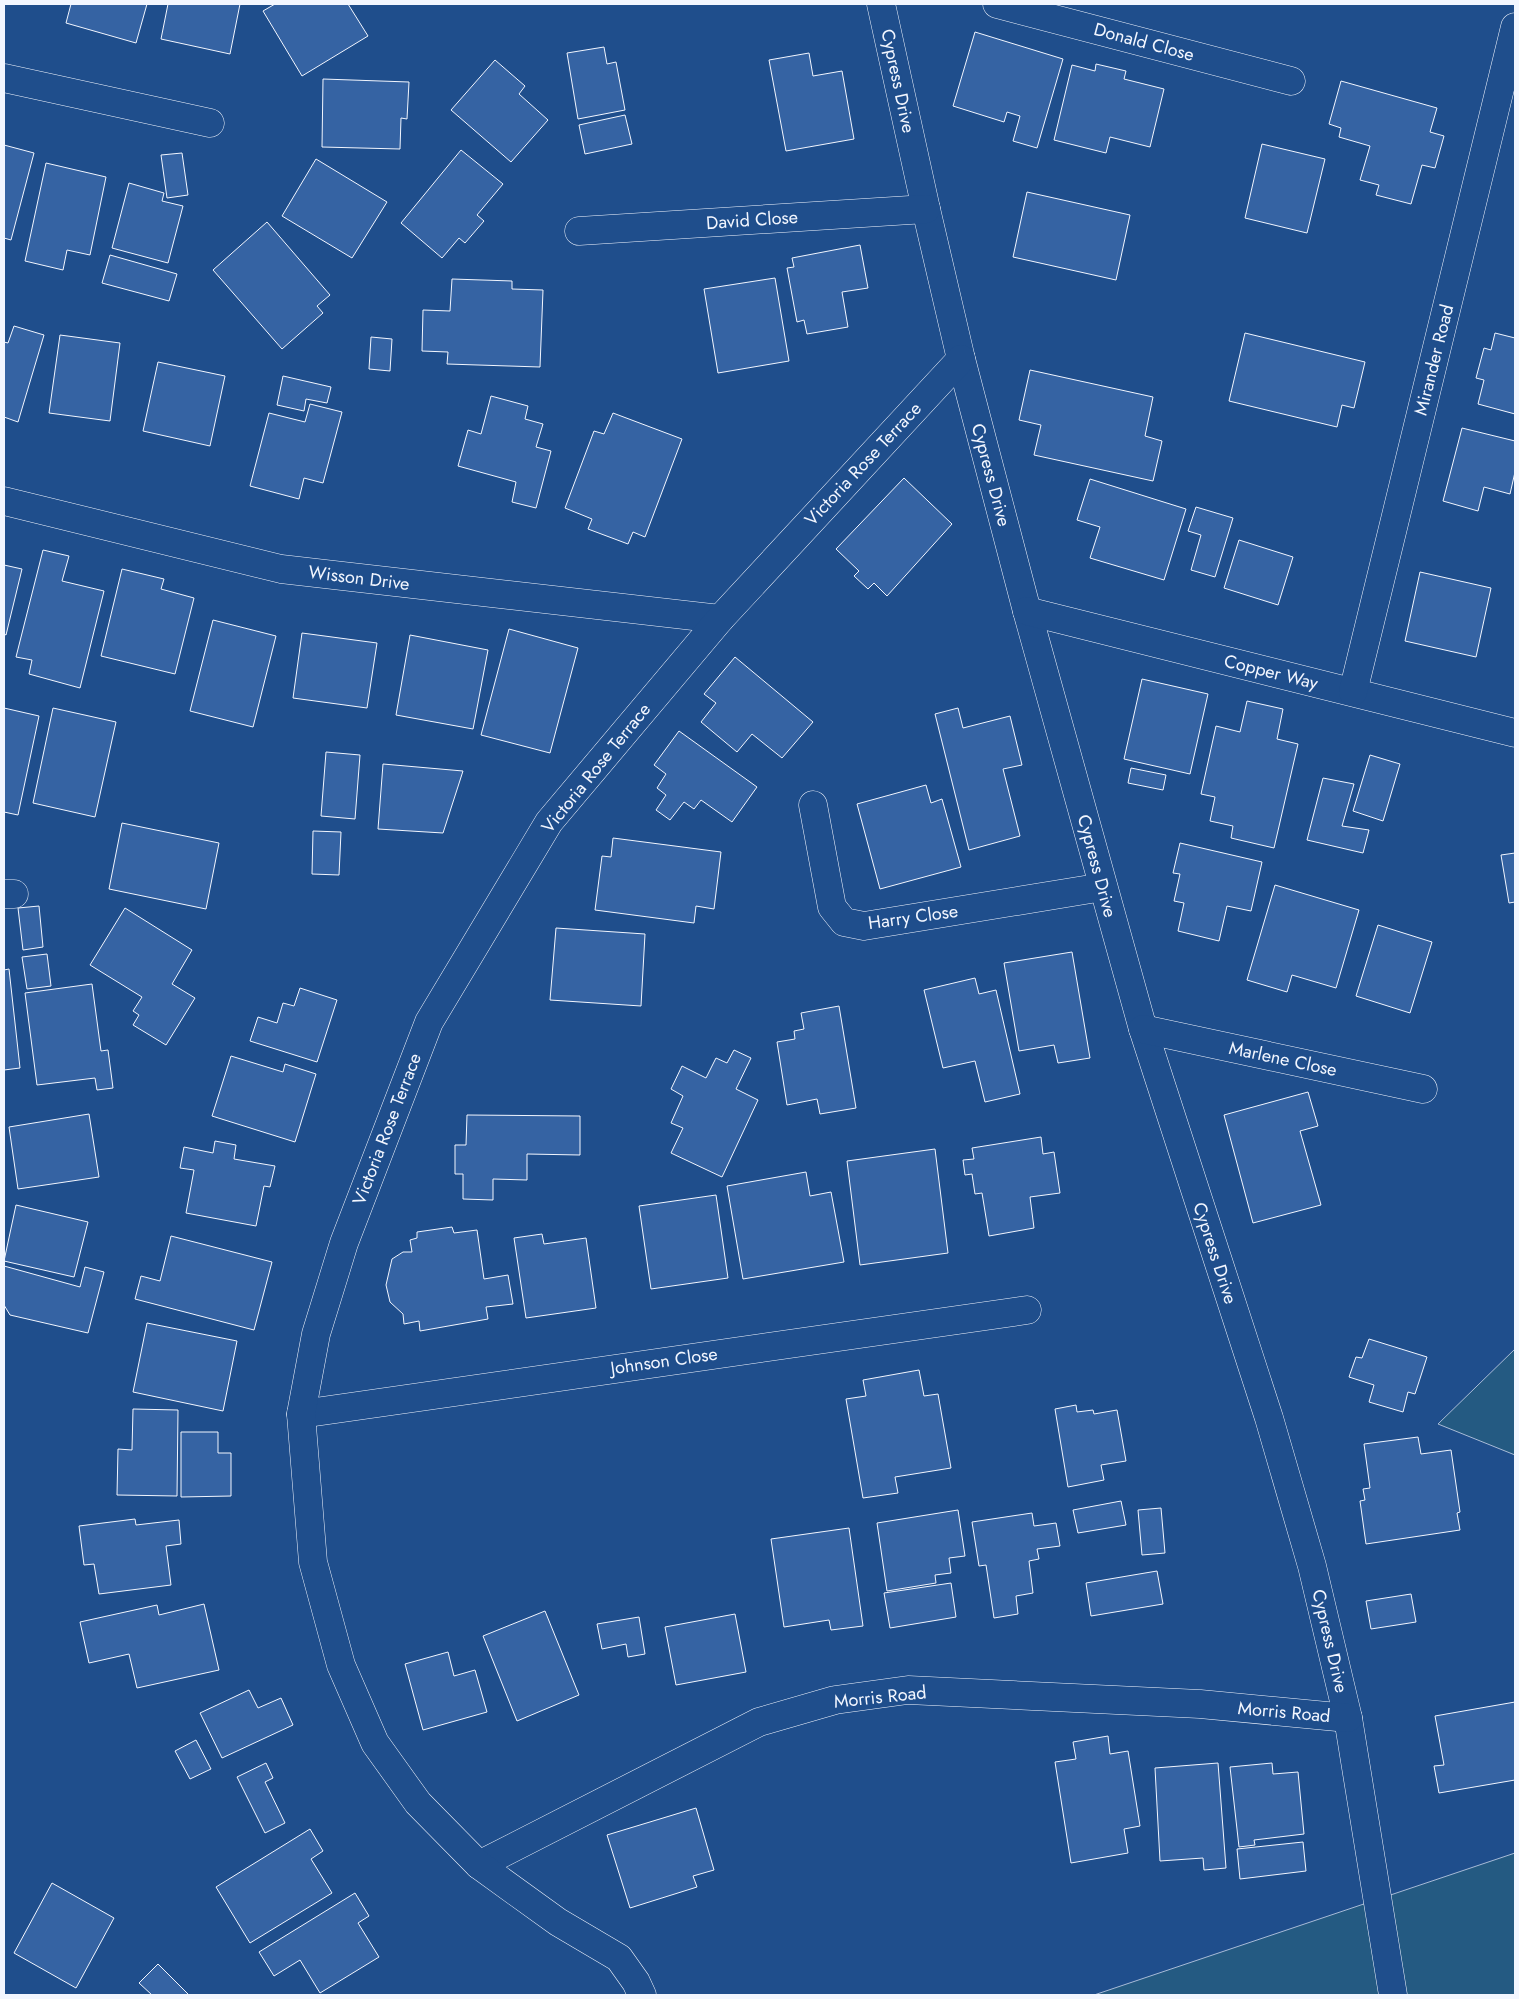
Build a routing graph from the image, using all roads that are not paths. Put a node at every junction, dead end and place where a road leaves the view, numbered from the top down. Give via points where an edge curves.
1 (881, 4) edge
2 (997, 4) edge
3 (1515, 27) edge
4 (4, 78) edge
5 (1291, 81) dead end
6 (210, 123) dead end
7 (926, 209) junction
8 (579, 231) dead end
9 (961, 359) junction
10 (4, 501) edge
11 (1026, 611) junction
12 (720, 619) junction
13 (1353, 692) junction
14 (1515, 733) edge
15 (813, 804) dead end
16 (1103, 887) junction
17 (1142, 1030) junction
18 (1423, 1089) dead end
19 (1026, 1310) dead end
20 (302, 1414) junction
21 (1348, 1718) junction
22 (479, 1866) junction
23 (642, 1995) edge
24 (1392, 1995) edge

1 - 7 street, Cypress Drive
2 - 5 street, Donald Close
3 - 13 street, Mirander Road
4 - 6 street
7 - 8 street, David Close
7 - 9 street, Cypress Drive
9 - 11 street, Cypress Drive
9 - 12 street, Victoria Rose Terrace
10 - 12 street, Wisson Drive via 281,569
11 - 13 street, Copper Way
11 - 16 street, Cypress Drive
12 - 20 street, Victoria Rose Terrace via 549,822 429,1022 344,1243 316,1334
13 - 14 street, Copper Way
15 - 16 street, Harry Close via 832,908 844,922 864,926
16 - 17 street, Cypress Drive
17 - 18 street, Marlene Close
17 - 21 street, Cypress Drive via 1269,1418 1312,1566
19 - 20 street, Johnson Close
20 - 22 street, Victoria Rose Terrace via 313,1562 341,1665 375,1743 418,1803
21 - 22 street, Morris Road via 1200,1704 908,1690 835,1700 759,1722
21 - 24 street, Cypress Drive
22 - 23 street, Victoria Rose Terrace via 558,1922 619,1958

